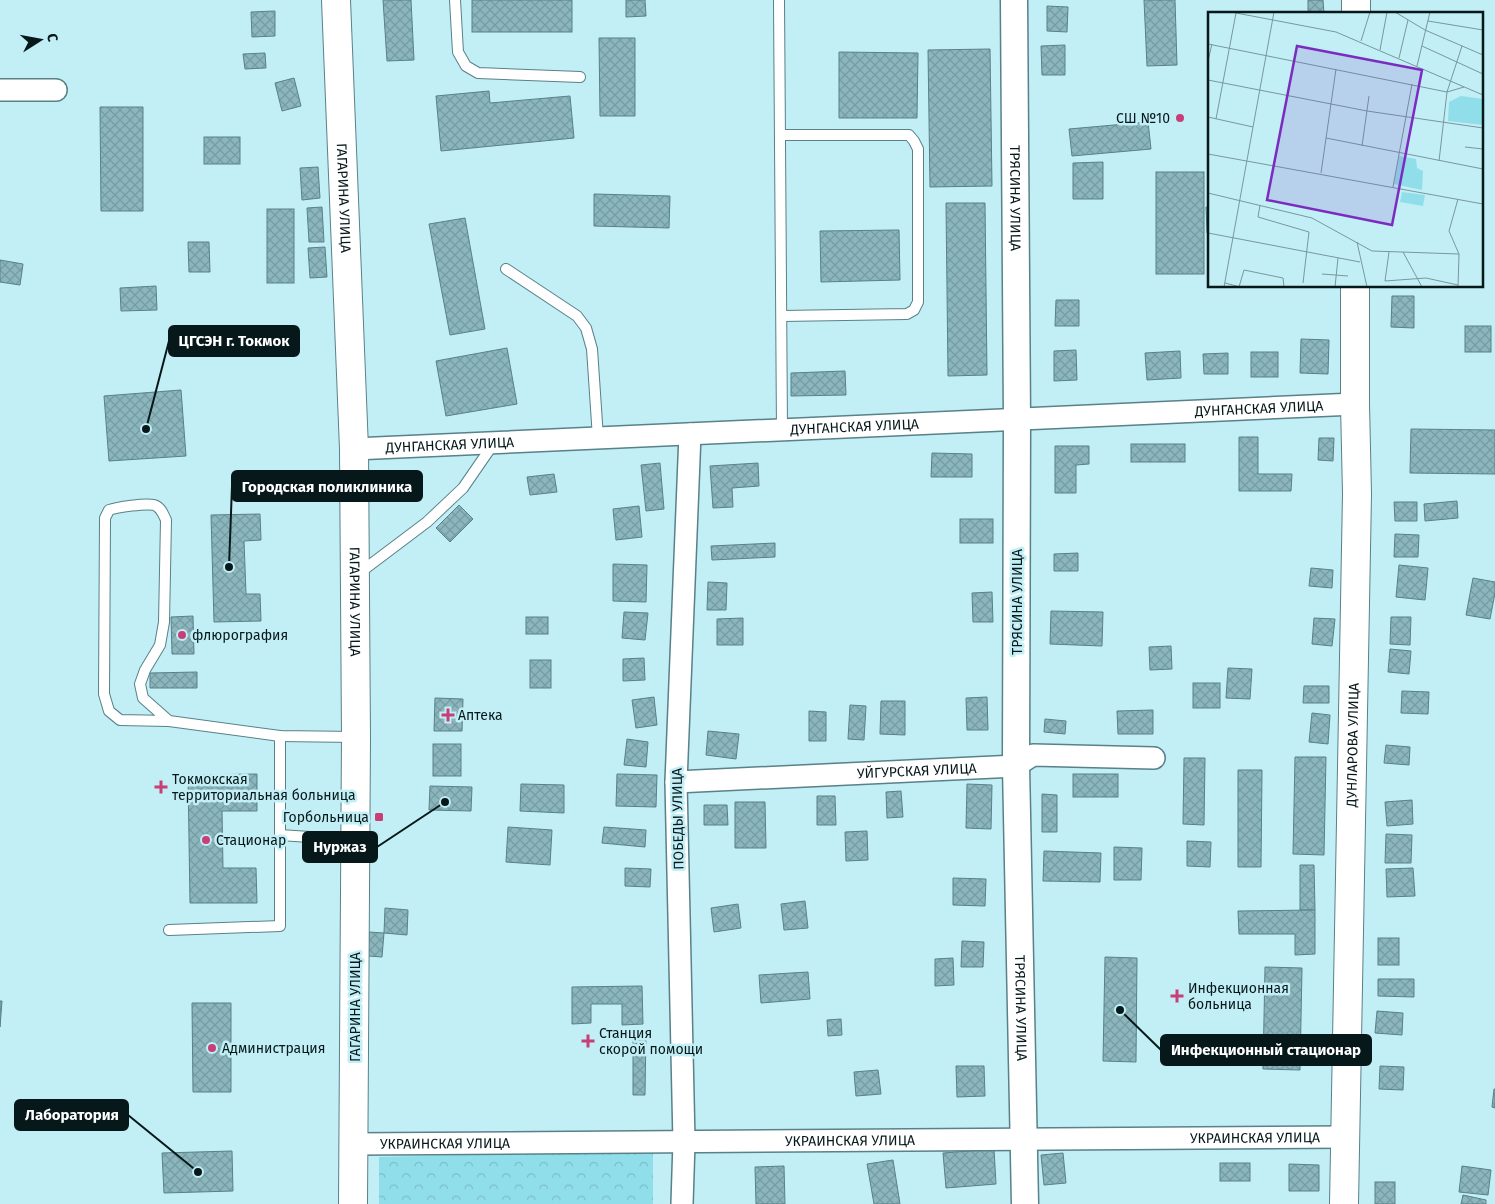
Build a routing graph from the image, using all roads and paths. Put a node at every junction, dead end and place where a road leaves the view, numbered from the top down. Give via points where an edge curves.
1 (336, 0) edge
2 (456, 0) edge
3 (779, 0) edge
4 (1014, 0) edge
5 (580, 77) dead end
6 (0, 90) edge
7 (56, 90) dead end
8 (780, 135) junction
9 (506, 269) dead end
10 (1355, 288) edge
11 (782, 316) junction
12 (1355, 404) junction
13 (1017, 419) junction
14 (782, 430) junction
15 (690, 434) junction
16 (598, 438) junction
17 (494, 443) junction
18 (354, 449) junction
19 (355, 576) junction
20 (169, 721) junction
21 (280, 736) junction
22 (356, 737) junction
23 (1154, 758) dead end
24 (1016, 766) junction
25 (676, 782) junction
26 (280, 835) junction
27 (355, 840) junction
28 (169, 930) dead end
29 (1346, 1137) junction
30 (1024, 1139) junction
31 (684, 1142) junction
32 (354, 1144) junction
33 (353, 1204) edge
34 (682, 1204) edge
35 (1025, 1204) edge
36 (1344, 1204) edge

1 - 18 main road, ГАГАРИНА УЛИЦА
2 - 5 lane via 458,52 466,66 478,73
3 - 8 lane
4 - 13 street, ТРЯСИНА УЛИЦА
6 - 7 street
8 - 11 lane
8 - 11 lane via 909,135 918,149 918,302 914,310 907,314
9 - 16 lane via 577,316 586,328 592,349
10 - 12 main road, ДУНЛАРОВА УЛИЦА
11 - 14 lane
12 - 13 street, ДУНГАНСКАЯ УЛИЦА
12 - 29 main road, ДУНЛАРОВА УЛИЦА via 1357,504
13 - 14 street, ДУНГАНСКАЯ УЛИЦА
13 - 24 street, ТРЯСИНА УЛИЦА
14 - 15 street, ДУНГАНСКАЯ УЛИЦА
15 - 16 street, ДУНГАНСКАЯ УЛИЦА
15 - 25 street, ПОБЕДЫ УЛИЦА
16 - 17 street, ДУНГАНСКАЯ УЛИЦА
17 - 18 street, ДУНГАНСКАЯ УЛИЦА
17 - 19 lane via 463,488 427,522
18 - 19 main road, ГАГАРИНА УЛИЦА
19 - 22 main road, ГАГАРИНА УЛИЦА
20 - 20 lane via 143,698 140,684 160,645 164,622 166,520 162,510 154,505 117,507 109,510 105,518 104,694 109,711 120,720
20 - 21 lane
21 - 22 lane
21 - 26 lane
22 - 27 main road, ГАГАРИНА УЛИЦА
23 - 24 street, УЙГУРСКАЯ УЛИЦА via 1033,755
24 - 25 street, УЙГУРСКАЯ УЛИЦА
24 - 30 street, ТРЯСИНА УЛИЦА
25 - 31 street, ПОБЕДЫ УЛИЦА
26 - 27 lane
26 - 28 lane via 280,926
27 - 32 main road, ГАГАРИНА УЛИЦА
29 - 30 street, УКРАИНСКАЯ УЛИЦА
29 - 36 main road, ДУНЛАРОВА УЛИЦА
30 - 31 street, УКРАИНСКАЯ УЛИЦА
30 - 35 street, ТРЯСИНА УЛИЦА
31 - 32 street, УКРАИНСКАЯ УЛИЦА
31 - 34 street, ПОБЕДЫ УЛИЦА
32 - 33 main road, ГАГАРИНА УЛИЦА

